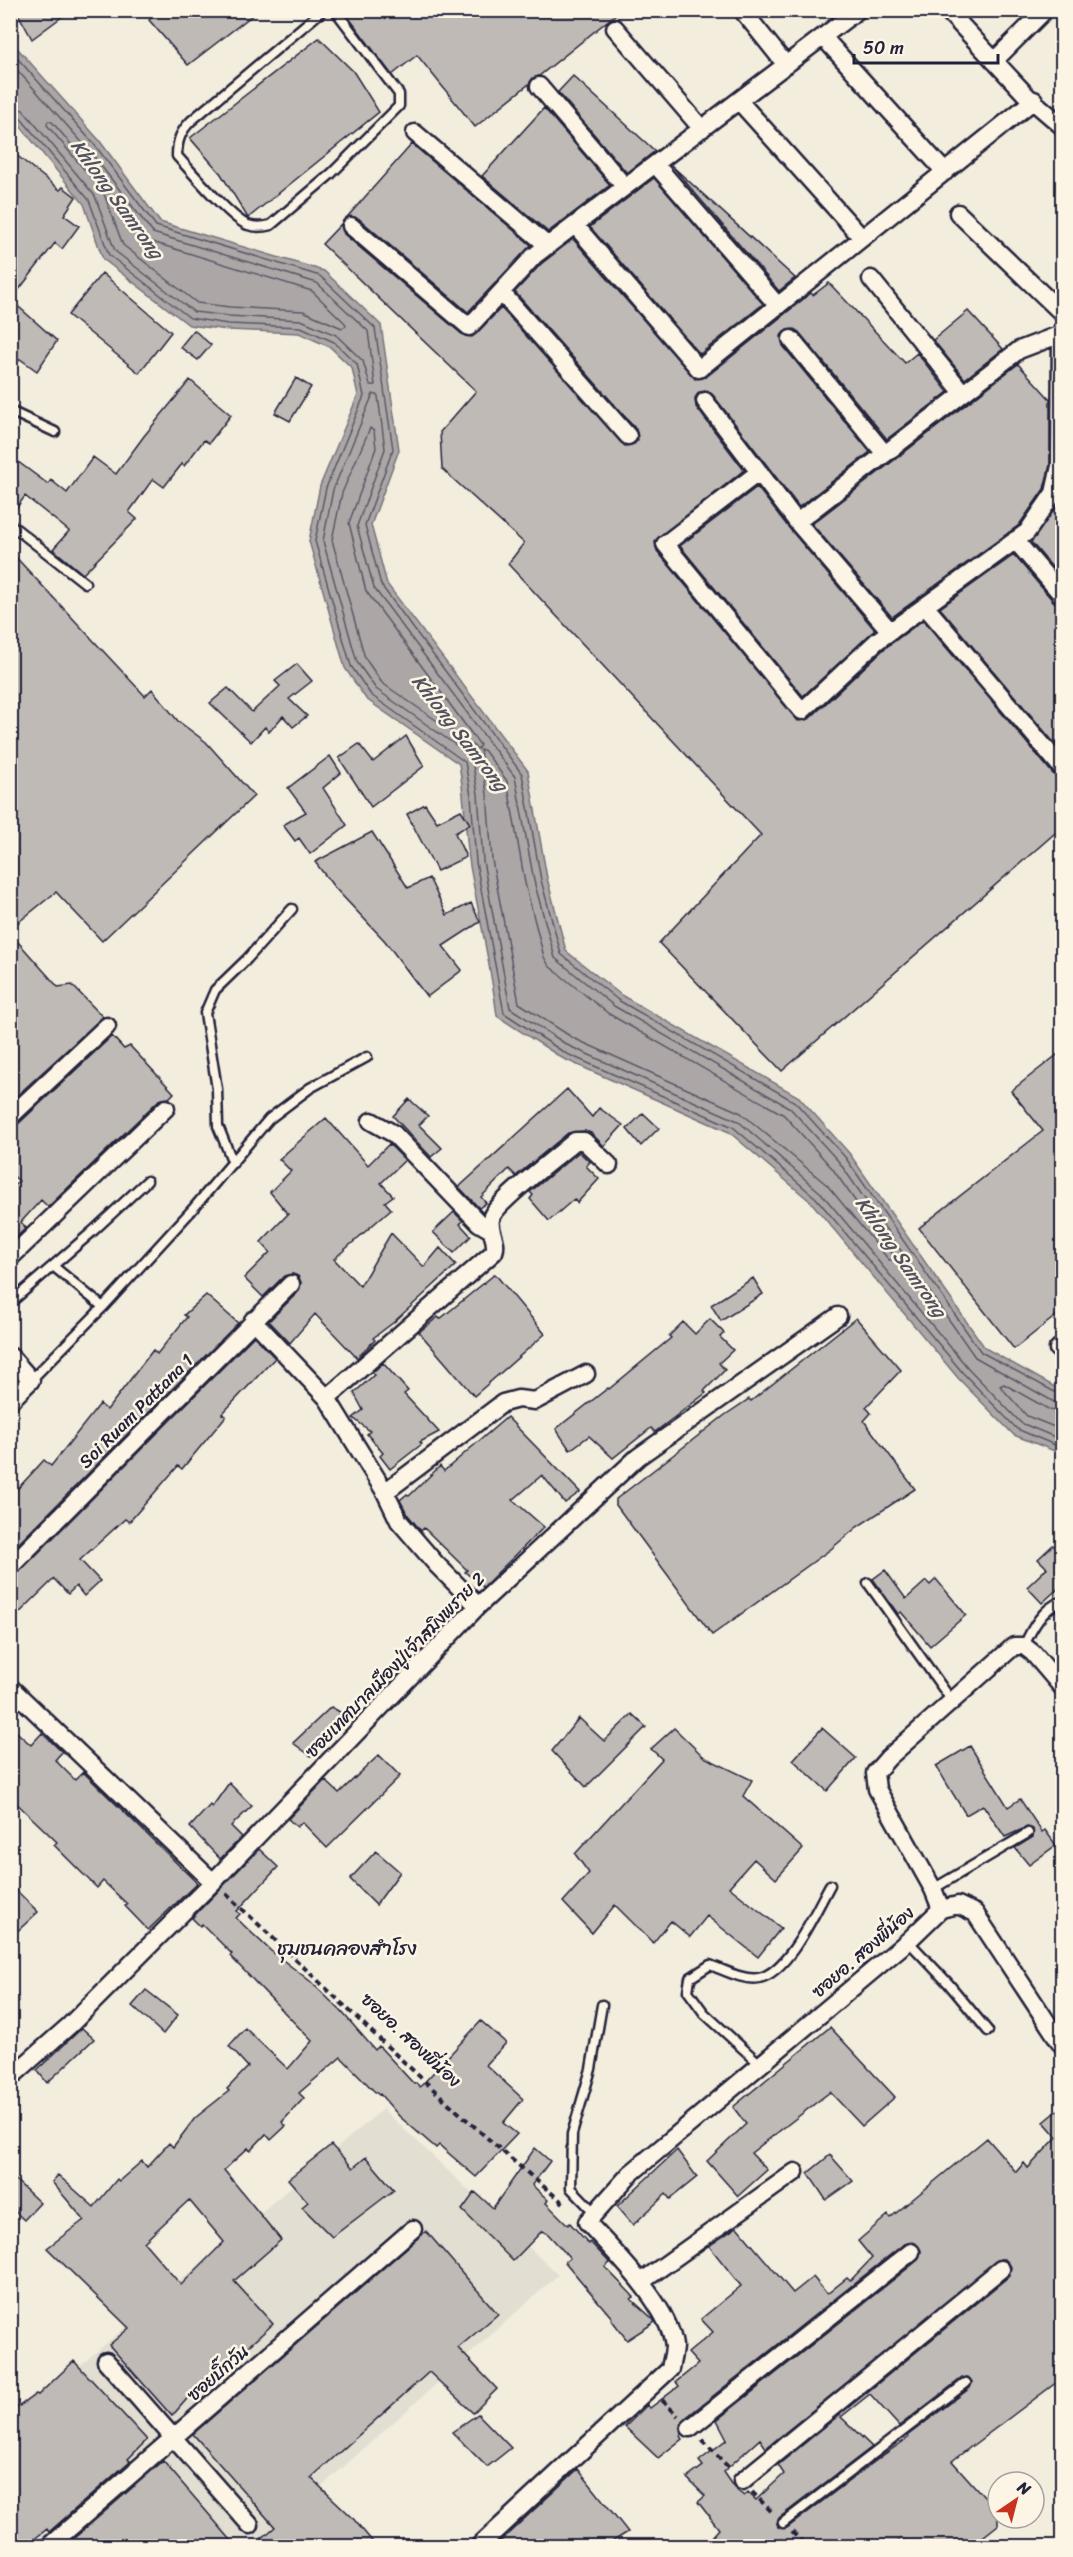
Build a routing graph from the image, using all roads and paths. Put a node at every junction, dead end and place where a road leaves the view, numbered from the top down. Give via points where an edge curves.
1 (323, 10) edge
2 (335, 10) edge
3 (742, 10) edge
4 (858, 10) edge
5 (947, 10) edge
6 (1045, 10) edge
7 (615, 28) dead end
8 (823, 37) junction
9 (994, 61) junction
10 (786, 65) junction
11 (539, 86) dead end
12 (1034, 100) junction
13 (739, 101) junction
14 (1062, 126) edge
15 (702, 129) junction
16 (415, 133) dead end
17 (655, 164) junction
18 (945, 172) junction
19 (625, 187) junction
20 (958, 213) dead end
21 (575, 225) junction
22 (351, 226) dead end
23 (862, 238) junction
24 (548, 246) junction
25 (872, 279) dead end
26 (501, 292) junction
27 (778, 306) junction
28 (1062, 313) edge
29 (1062, 332) edge
30 (790, 339) dead end
31 (963, 393) junction
32 (705, 401) dead end
33 (10, 411) edge
34 (55, 432) dead end
35 (628, 436) dead end
36 (885, 454) junction
37 (759, 472) junction
38 (797, 522) junction
39 (10, 524) edge
40 (1015, 540) junction
41 (85, 583) dead end
42 (1062, 594) edge
43 (925, 606) junction
44 (890, 631) junction
45 (1062, 768) edge
46 (292, 909) dead end
47 (107, 1026) dead end
48 (367, 1058) dead end
49 (166, 1108) dead end
50 (10, 1117) edge
51 (371, 1120) dead end
52 (233, 1162) junction
53 (609, 1165) dead end
54 (147, 1180) dead end
55 (491, 1230) junction
56 (10, 1257) edge
57 (53, 1266) junction
58 (291, 1284) dead end
59 (10, 1303) edge
60 (103, 1307) junction
61 (838, 1316) dead end
62 (253, 1320) junction
63 (10, 1356) edge
64 (586, 1374) dead end
65 (31, 1380) junction
66 (327, 1398) junction
67 (10, 1401) edge
68 (385, 1492) junction
69 (10, 1567) edge
70 (868, 1583) dead end
71 (1062, 1601) edge
72 (478, 1606) junction
73 (1024, 1646) junction
74 (10, 1687) edge
75 (1062, 1687) edge
76 (952, 1701) junction
77 (1028, 1833) dead end
78 (213, 1882) junction
79 (830, 1885) dead end
80 (933, 1889) junction
81 (940, 1909) junction
82 (908, 1941) junction
83 (602, 2005) dead end
84 (988, 2031) dead end
85 (1062, 2045) edge
86 (760, 2065) junction
87 (10, 2078) edge
88 (795, 2172) dead end
89 (591, 2217) junction
90 (413, 2229) dead end
91 (911, 2252) dead end
92 (1001, 2269) dead end
93 (641, 2282) junction
94 (106, 2361) dead end
95 (966, 2384) dead end
96 (690, 2428) dead end
97 (174, 2439) junction
98 (742, 2481) dead end
99 (783, 2523) dead end
100 (250, 2525) dead end
101 (49, 2547) edge
102 (479, 2547) edge

1 - 2 lane via 191,121 177,142 177,156 246,225 271,225 331,174 399,106 399,94
3 - 10 street
4 - 8 street
5 - 9 street
6 - 9 street
7 - 15 street
8 - 10 street
8 - 18 street
9 - 12 street
10 - 13 street
11 - 19 street
12 - 14 street
12 - 18 street
13 - 15 street
13 - 23 street
15 - 17 street
16 - 24 street
17 - 19 street
17 - 27 street
18 - 23 street
19 - 21 street
20 - 28 street
21 - 24 street
21 - 27 street via 699,369
22 - 26 street via 469,327
23 - 27 street
24 - 26 street
25 - 31 street
26 - 35 street
29 - 31 street via 1019,350
29 - 40 street via 1060,465 1054,493 1027,532
30 - 36 street
31 - 36 street
32 - 37 street
33 - 34 lane
36 - 38 street
37 - 38 street
37 - 44 street via 665,544 802,711
38 - 44 street
39 - 41 lane
40 - 42 street
40 - 43 street
43 - 44 street
43 - 45 street
46 - 52 lane via 215,990 205,1013 217,1089 218,1126
47 - 50 street
48 - 52 lane via 309,1088 269,1119
49 - 56 street
51 - 55 street via 394,1134 479,1223
52 - 60 lane
53 - 55 street via 585,1141 575,1141 499,1206 490,1221
54 - 57 lane
55 - 66 street via 496,1242 494,1252
57 - 59 lane
57 - 60 lane
58 - 62 street, Soi Ruam Pattana 1
60 - 65 lane
61 - 72 street, ซอยเทศบาลเมืองปู่เจ้าสมิงพราย 2 via 638,1457
62 - 66 street
62 - 69 street, Soi Ruam Pattana 1
63 - 65 street
64 - 68 street via 536,1401 518,1399 503,1403
65 - 67 street
66 - 68 street
68 - 72 street via 399,1521
70 - 76 lane
71 - 73 lane via 1032,1628
72 - 78 street, ซอยเทศบาลเมืองปู่เจ้าสมิงพราย 2
73 - 75 street
73 - 76 street, ซอยอ. สองพี่น้อง via 1014,1646
74 - 78 street
76 - 80 street, ซอยอ. สองพี่น้อง via 875,1773 877,1789
77 - 80 lane
78 - 87 street, ซอยเทศบาลเมืองปู่เจ้าสมิงพราย 2 via 70,2025
78 - 89 path, ซอยอ. สองพี่น้อง via 534,2179
79 - 86 lane via 800,1940 774,1971 758,1978 710,1965 690,1978 688,1991 704,2013
80 - 81 street, ซอยอ. สองพี่น้อง
81 - 82 street, ซอยอ. สองพี่น้อง
81 - 85 street via 958,1905 975,1913
82 - 84 lane
82 - 86 street, ซอยอ. สองพี่น้อง
83 - 89 lane via 591,2069 572,2134 570,2163 571,2188
86 - 89 street, ซอยอ. สองพี่น้อง via 630,2174
88 - 93 street
89 - 93 street
90 - 97 street, ซอยบิ๊กวัน
91 - 96 street
92 - 98 street
93 - 102 street via 667,2324 674,2347 670,2369
94 - 97 street
95 - 99 lane
97 - 100 street
97 - 101 street, ซอยบิ๊กวัน

